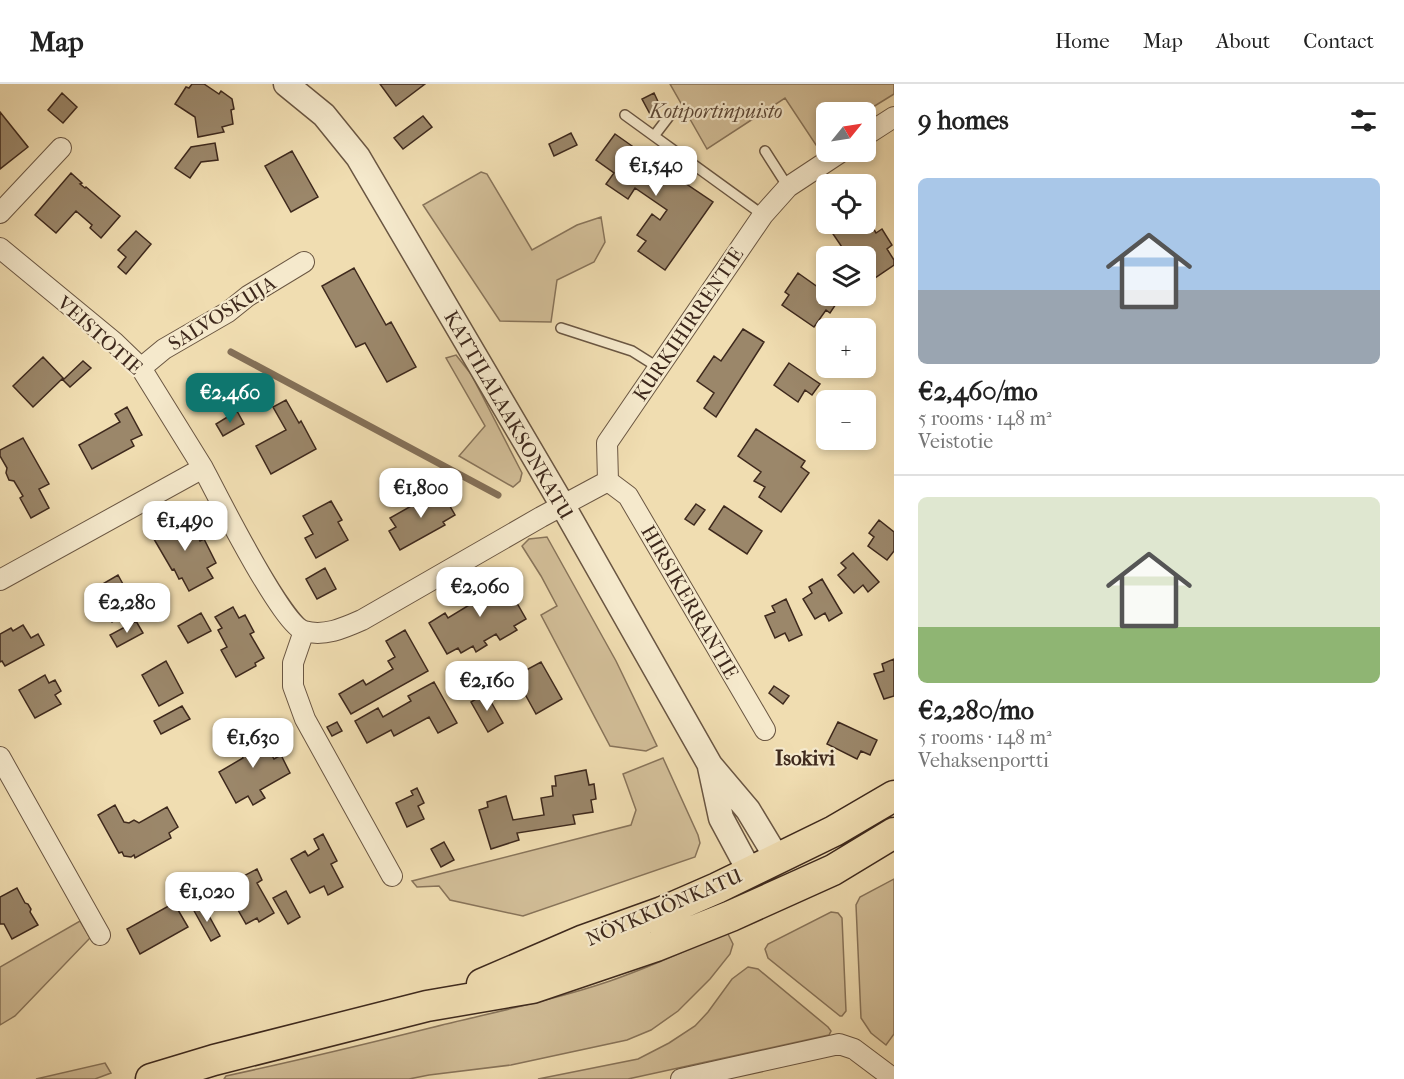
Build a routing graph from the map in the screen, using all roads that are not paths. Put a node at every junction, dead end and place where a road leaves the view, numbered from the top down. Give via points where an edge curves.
1 (289, 85) edge
2 (625, 115) dead end
3 (670, 115) dead end
4 (894, 117) edge
5 (876, 129) edge
6 (654, 136) junction
7 (61, 148) dead end
8 (765, 150) dead end
9 (826, 162) edge
10 (789, 187) junction
11 (0, 213) edge
12 (763, 215) junction
13 (0, 248) edge
14 (304, 262) dead end
15 (561, 328) dead end
16 (141, 368) junction
17 (658, 368) junction
18 (202, 468) junction
19 (608, 481) junction
20 (563, 506) junction
21 (0, 580) edge
22 (304, 631) junction
23 (765, 730) dead end
24 (0, 757) edge
25 (710, 765) junction
26 (894, 796) edge
27 (894, 833) edge
28 (777, 858) junction
29 (750, 872) junction
30 (392, 876) dead end
31 (100, 935) dead end
32 (427, 1006) junction
33 (151, 1079) edge
34 (681, 1079) edge
35 (894, 1079) edge

1 - 20 street, KATTILALAAKSONKATU via 324,115 358,157
2 - 6 lane
3 - 6 lane
4 - 5 street
6 - 12 lane
7 - 11 street
8 - 10 lane
9 - 10 street, KURKIHIRRENTIE
10 - 12 street, KURKIHIRRENTIE
12 - 17 street, KURKIHIRRENTIE
13 - 16 street, VEISTOTIE
14 - 16 street, SALVOSKUJA via 164,349
15 - 17 lane via 632,351
16 - 18 street, VEISTOTIE
17 - 19 street, KURKIHIRRENTIE via 607,443
18 - 21 street
18 - 22 street, VEISTOTIE via 273,596 291,621
19 - 20 street
19 - 23 street, HIRSIKERRANTIE via 628,496
20 - 22 street via 362,620 334,632
20 - 25 street, KATTILALAAKSONKATU
22 - 30 street via 293,663 293,686 306,719
24 - 31 street
25 - 28 street, KATTILALAAKSONKATU via 748,810
25 - 29 street, KATTILALAAKSONKATU via 721,818
26 - 28 main road, NÖYKKIÖNKATU
27 - 32 main road, NÖYKKIÖNKATU via 833,870 656,946 532,988
28 - 29 main road, NÖYKKIÖNKATU
29 - 32 main road, NÖYKKIÖNKATU via 663,912 584,940
32 - 33 main road, NÖYKKIÖNKATU
34 - 35 street via 839,1044 854,1049

